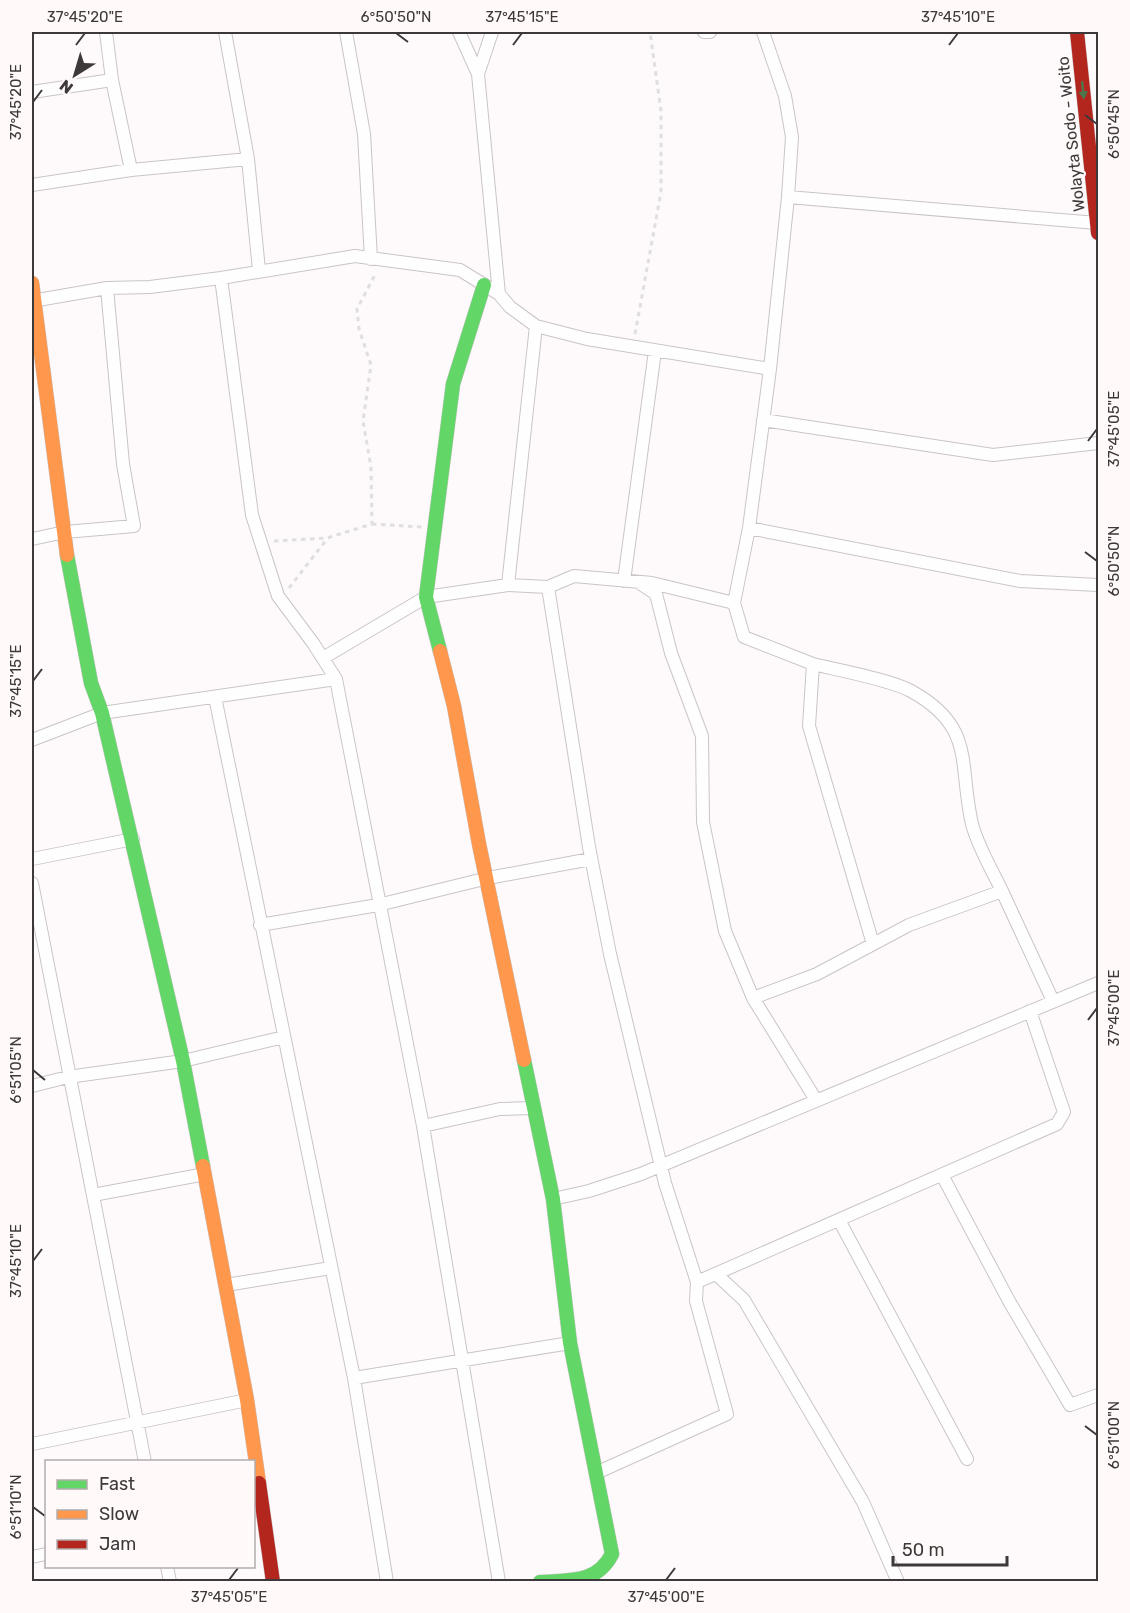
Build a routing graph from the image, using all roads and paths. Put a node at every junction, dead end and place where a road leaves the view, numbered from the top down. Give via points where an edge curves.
1 (106, 32) edge
2 (225, 32) edge
3 (346, 32) edge
4 (459, 32) edge
5 (492, 32) edge
6 (650, 32) edge
7 (704, 32) edge
8 (709, 32) edge
9 (763, 32) edge
10 (1077, 32) edge
11 (478, 74) junction
12 (112, 80) junction
13 (32, 92) edge
14 (248, 159) junction
15 (131, 170) junction
16 (32, 185) edge
17 (788, 197) junction
18 (1098, 228) edge
19 (376, 259) junction
20 (259, 270) junction
21 (221, 278) junction
22 (32, 283) edge
23 (484, 285) junction
24 (107, 288) junction
25 (499, 294) junction
26 (33, 301) edge
27 (536, 326) junction
28 (632, 347) junction
29 (655, 351) junction
30 (770, 369) junction
31 (763, 420) junction
32 (1098, 443) edge
33 (372, 524) junction
34 (435, 528) junction
35 (749, 528) junction
36 (65, 532) junction
37 (327, 538) junction
38 (32, 539) edge
39 (260, 542) junction
40 (624, 581) junction
41 (638, 582) junction
42 (508, 585) junction
43 (1098, 585) edge
44 (548, 587) junction
45 (278, 596) junction
46 (426, 597) junction
47 (734, 603) junction
48 (323, 658) junction
49 (813, 664) junction
50 (336, 679) junction
51 (215, 697) junction
52 (102, 714) junction
53 (32, 740) edge
54 (134, 839) junction
55 (32, 859) edge
56 (591, 859) junction
57 (488, 878) junction
58 (32, 883) edge
59 (1002, 891) junction
60 (378, 905) junction
61 (260, 925) junction
62 (873, 944) junction
63 (1098, 983) edge
64 (753, 998) junction
65 (1053, 1001) junction
66 (1030, 1011) junction
67 (284, 1037) junction
68 (183, 1061) junction
69 (68, 1077) junction
70 (32, 1086) edge
71 (816, 1100) junction
72 (533, 1108) junction
73 (423, 1126) junction
74 (662, 1165) junction
75 (205, 1174) junction
76 (942, 1175) junction
77 (93, 1194) junction
78 (553, 1199) junction
79 (839, 1220) junction
80 (331, 1268) junction
81 (716, 1274) junction
82 (697, 1282) junction
83 (226, 1285) junction
84 (570, 1343) junction
85 (464, 1359) junction
86 (354, 1378) junction
87 (1098, 1395) edge
88 (247, 1400) junction
89 (137, 1420) junction
90 (32, 1444) edge
91 (967, 1459) dead end
92 (146, 1460) edge
93 (596, 1473) junction
94 (273, 1581) edge
95 (387, 1581) edge
96 (499, 1581) edge
97 (540, 1581) edge
98 (898, 1581) edge

1 - 12 street
2 - 14 street
3 - 19 street via 364,134
4 - 11 street
5 - 11 street
6 - 28 path via 661,111 661,192
7 - 8 street
9 - 17 street via 785,96 790,127
10 -> 18 main road, Wolayta Sodo - Woito
11 - 25 street
12 - 13 street
12 - 15 street
14 - 15 street
14 - 20 street
15 - 16 street
17 - 18 street
17 - 30 street
19 - 20 street via 355,256
19 - 23 street via 460,270
19 - 33 path via 357,309 371,365 363,421 371,467
20 - 21 street
21 - 24 street
21 - 39 street via 252,515
22 - 26 main road
23 - 25 street
23 - 34 main road via 453,384
24 - 26 street
24 - 36 street via 123,464 134,526
25 - 27 street
26 - 36 main road
27 - 28 street
27 - 42 street
28 - 29 street
29 - 30 street
29 - 40 street
30 - 31 street
31 - 32 street via 993,455
31 - 35 street
33 - 34 path
33 - 37 path
34 - 46 main road
35 - 43 street via 1020,581
35 - 47 street
36 - 38 street
36 - 52 main road via 67,569 91,691
37 - 39 path
37 - 45 path via 291,587
39 - 45 street
40 - 41 street
40 - 44 street via 574,576
41 - 47 street
41 - 64 street via 656,594 671,653 702,736 705,833 725,931
42 - 44 street
42 - 46 street
44 - 56 street
45 - 48 street
46 - 48 street
46 - 57 main road via 454,706
47 - 49 street via 744,637
48 - 50 street
49 - 59 street via 909,689 941,711 953,726 965,758 966,797 973,828
49 - 62 street via 808,726
50 - 51 street
50 - 60 street
51 - 52 street
51 - 61 street
52 - 53 street
52 - 54 main road
54 - 55 street
54 - 68 main road
56 - 57 street
56 - 74 street
57 - 60 street
57 - 72 main road
58 - 69 street
59 - 62 street via 909,925
59 - 65 street
60 - 61 street
60 - 73 street
61 - 67 street
62 - 64 street via 817,974
63 - 65 street
64 - 71 street
65 - 66 street
66 - 71 street
66 - 76 street via 1064,1112 1057,1124
67 - 68 street
67 - 80 street
68 - 69 street
68 - 75 main road
69 - 70 street
69 - 77 street
71 - 74 street
72 - 73 street via 500,1109
72 - 78 main road
73 - 85 street
74 - 78 street via 589,1191
74 - 82 street
75 - 77 street
75 - 83 main road
76 - 79 street
76 - 87 street via 1070,1405
77 - 89 street
78 - 84 main road
79 - 81 street
79 - 91 street
80 - 83 street
80 - 86 street
81 - 82 street
81 - 98 street via 744,1300 756,1320 863,1502
82 - 93 street via 696,1301 727,1414
83 - 88 main road
84 - 85 street
84 - 93 main road
85 - 86 street
85 - 96 street
86 - 95 street
88 - 89 street
88 - 94 main road
89 - 90 street
89 - 92 street
93 - 97 main road via 612,1554 607,1567 596,1577

